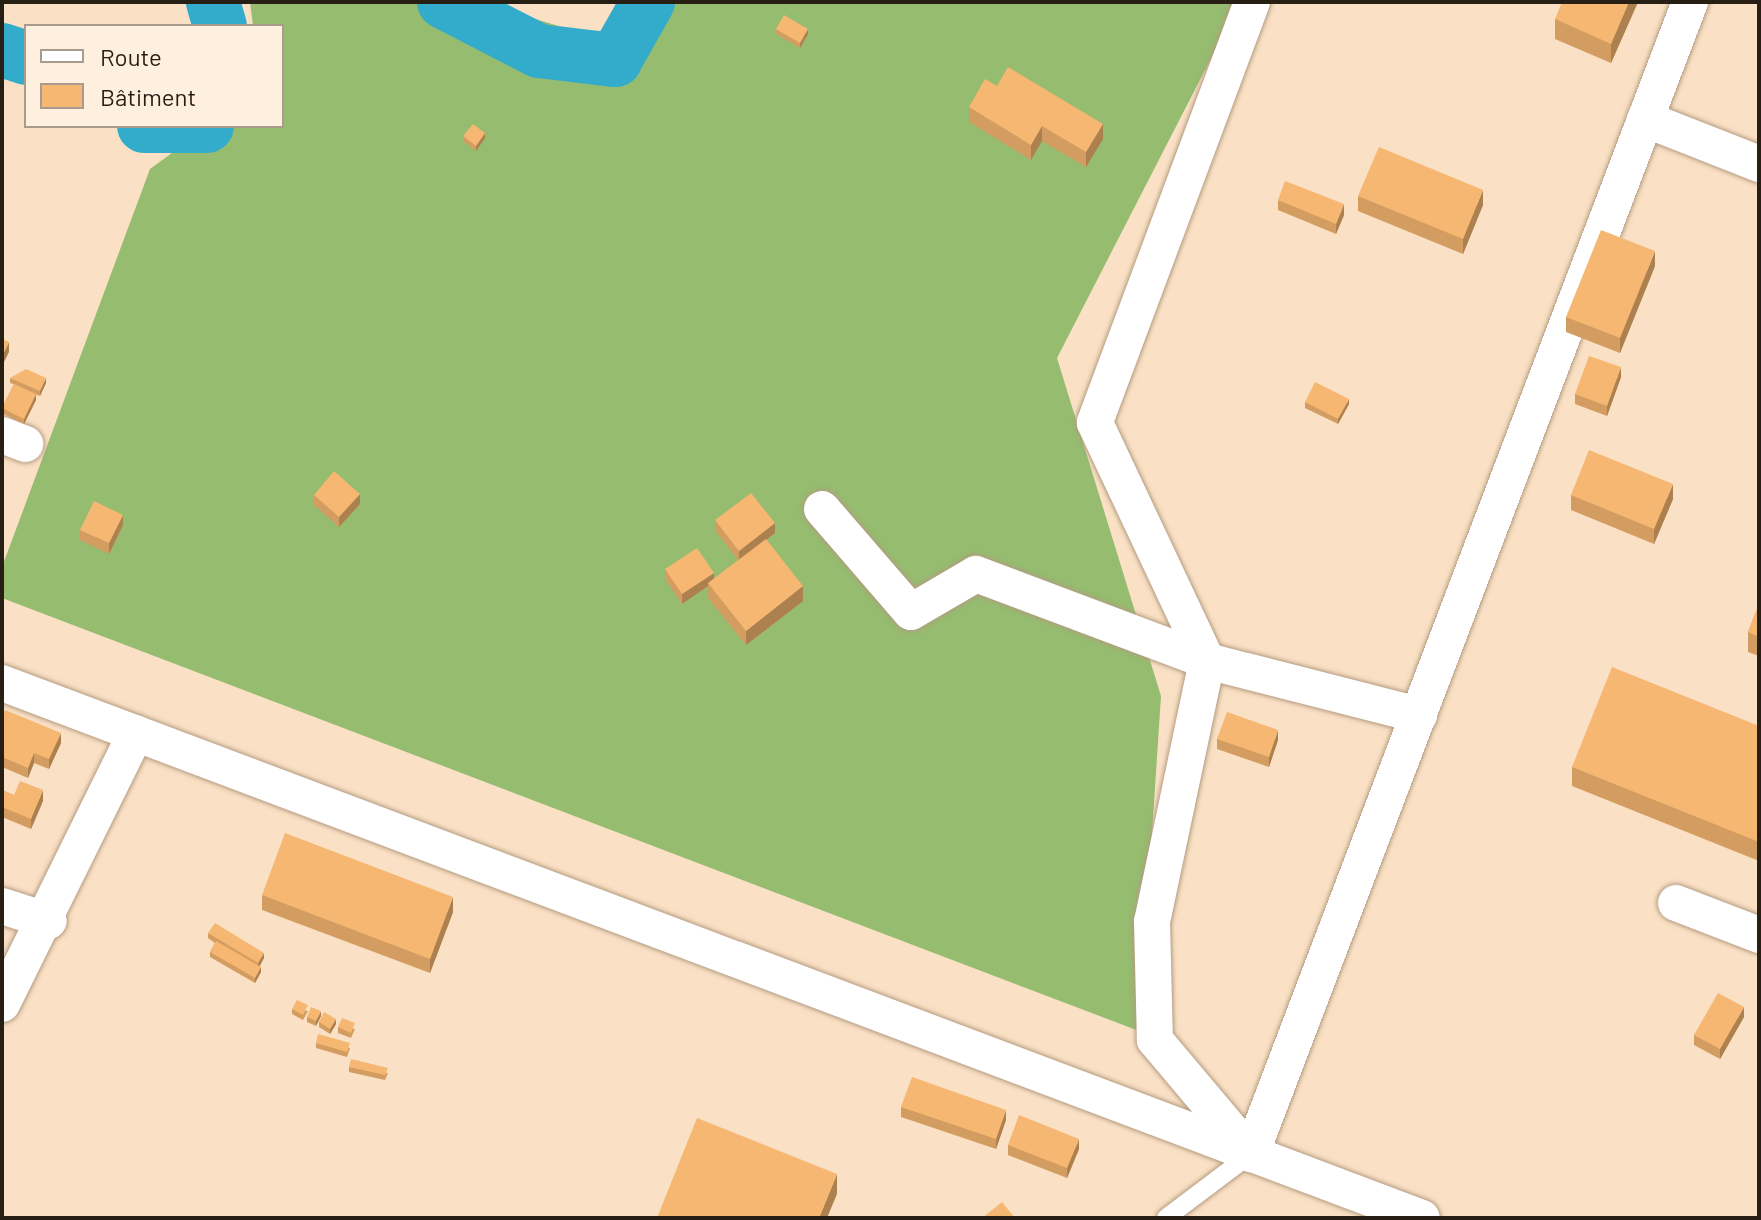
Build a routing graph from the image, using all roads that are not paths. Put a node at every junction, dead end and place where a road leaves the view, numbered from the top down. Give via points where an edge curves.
1 (1252, 2) edge
2 (1690, 2) edge
3 (1645, 119) junction
4 (1759, 164) edge
5 (822, 509) dead end
6 (1207, 661) junction
7 (2, 683) edge
8 (1419, 715) junction
9 (136, 733) junction
10 (1676, 903) dead end
11 (2, 906) edge
12 (49, 921) junction
13 (1759, 935) edge
14 (2, 1004) edge
15 (1251, 1154) junction
16 (1166, 1218) edge
17 (1422, 1218) edge

1 - 6 street via 1095,423
2 - 3 street
3 - 4 street
3 - 8 street
5 - 6 street via 911,612 976,574
6 - 8 street
6 - 15 street via 1152,921 1155,1040
7 - 9 street
8 - 15 street
9 - 12 street
9 - 15 street
10 - 13 street
11 - 12 street
12 - 14 street
15 - 16 lane
15 - 17 street

